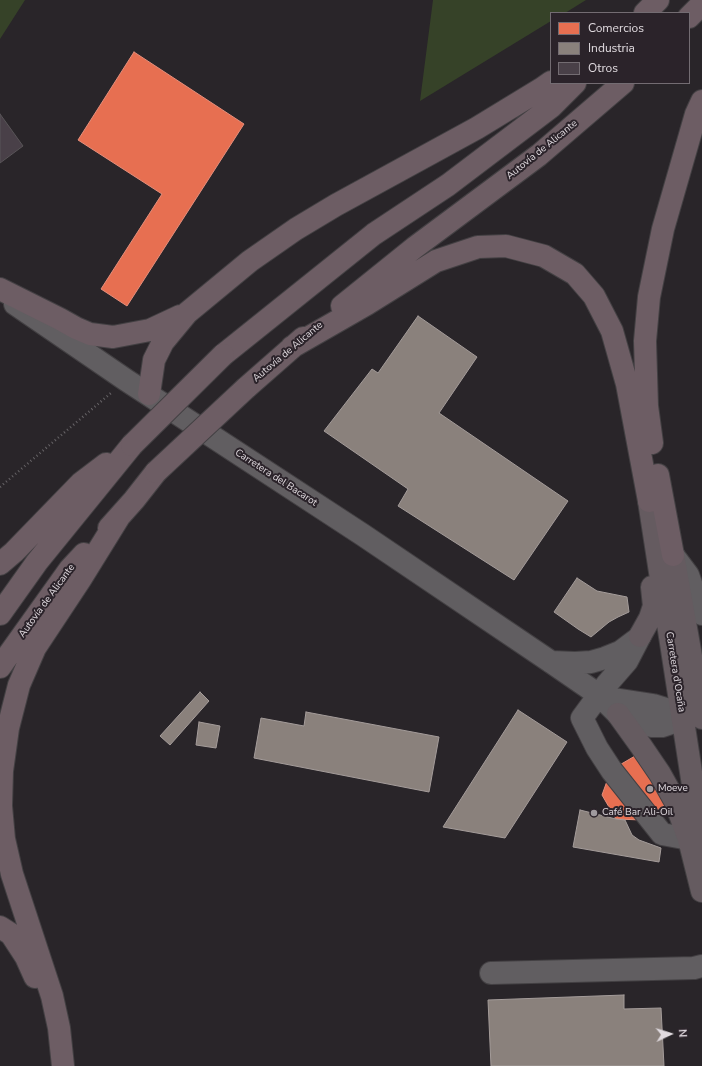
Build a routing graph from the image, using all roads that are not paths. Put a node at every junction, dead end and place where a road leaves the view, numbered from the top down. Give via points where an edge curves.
1 (658, 0) edge
2 (702, 4) edge
3 (646, 12) edge
4 (690, 17) edge
5 (550, 83) edge
6 (574, 84) edge
7 (622, 84) edge
8 (702, 101) edge
9 (0, 289) edge
10 (0, 295) edge
11 (187, 312) junction
12 (292, 347) junction
13 (149, 394) junction
14 (132, 446) junction
15 (649, 501) junction
16 (119, 517) junction
17 (673, 555) junction
18 (0, 564) edge
19 (0, 614) edge
20 (702, 614) edge
21 (640, 636) junction
22 (551, 662) junction
23 (0, 667) edge
24 (599, 695) junction
25 (618, 714) junction
26 (692, 717) edge
27 (702, 783) edge
28 (696, 841) edge
29 (702, 891) edge
30 (0, 927) edge
31 (702, 966) edge
32 (491, 974) dead end
33 (51, 1066) edge
34 (63, 1066) edge

1 - 3 highway
2 - 4 highway
5 - 11 highway via 477,128 296,229 250,261
6 - 14 highway, bridge via 551,107 448,185 374,234 223,355
7 - 12 highway, Autovía de Alicante via 539,155 414,248
8 - 17 highway via 663,229 649,297 645,341 650,433
9 - 11 highway via 90,334 112,337 150,330
10 - 13 street, Carretera del Bacarot
11 - 13 highway via 163,342 154,360
12 - 15 highway via 436,261 478,247 506,246 544,256 575,274 594,296 612,331 627,384
12 - 16 highway, Autovía de Alicante, bridge via 156,472
13 - 22 street, Carretera del Bacarot
14 - 18 highway via 81,482
14 - 19 highway via 37,562
15 - 21 main road via 643,529 654,606
15 - 26 main road, Carretera d'Ocaña
16 - 23 highway, Autovía de Alicante via 70,569
16 - 34 highway via 35,648 19,685 8,728 2,771 1,806 4,839 12,874 52,996
17 - 20 street via 688,575
17 - 26 main road, Carretera d'Ocaña
21 - 22 street via 620,652 605,658 591,662
21 - 24 street via 627,661
22 - 24 street, Carretera del Bacarot
24 - 25 street, Carretera del Bacarot
24 - 26 street, Carretera del Bacarot via 653,705
24 - 28 street via 582,718 612,771 662,834
25 - 26 street, Carretera del Bacarot via 629,721 652,726 662,726
25 - 28 main road via 660,774
26 - 27 main road
26 - 28 main road, Carretera d'Ocaña
28 - 29 main road
30 - 33 highway via 11,934 26,957 37,982 44,1008
31 - 32 street

